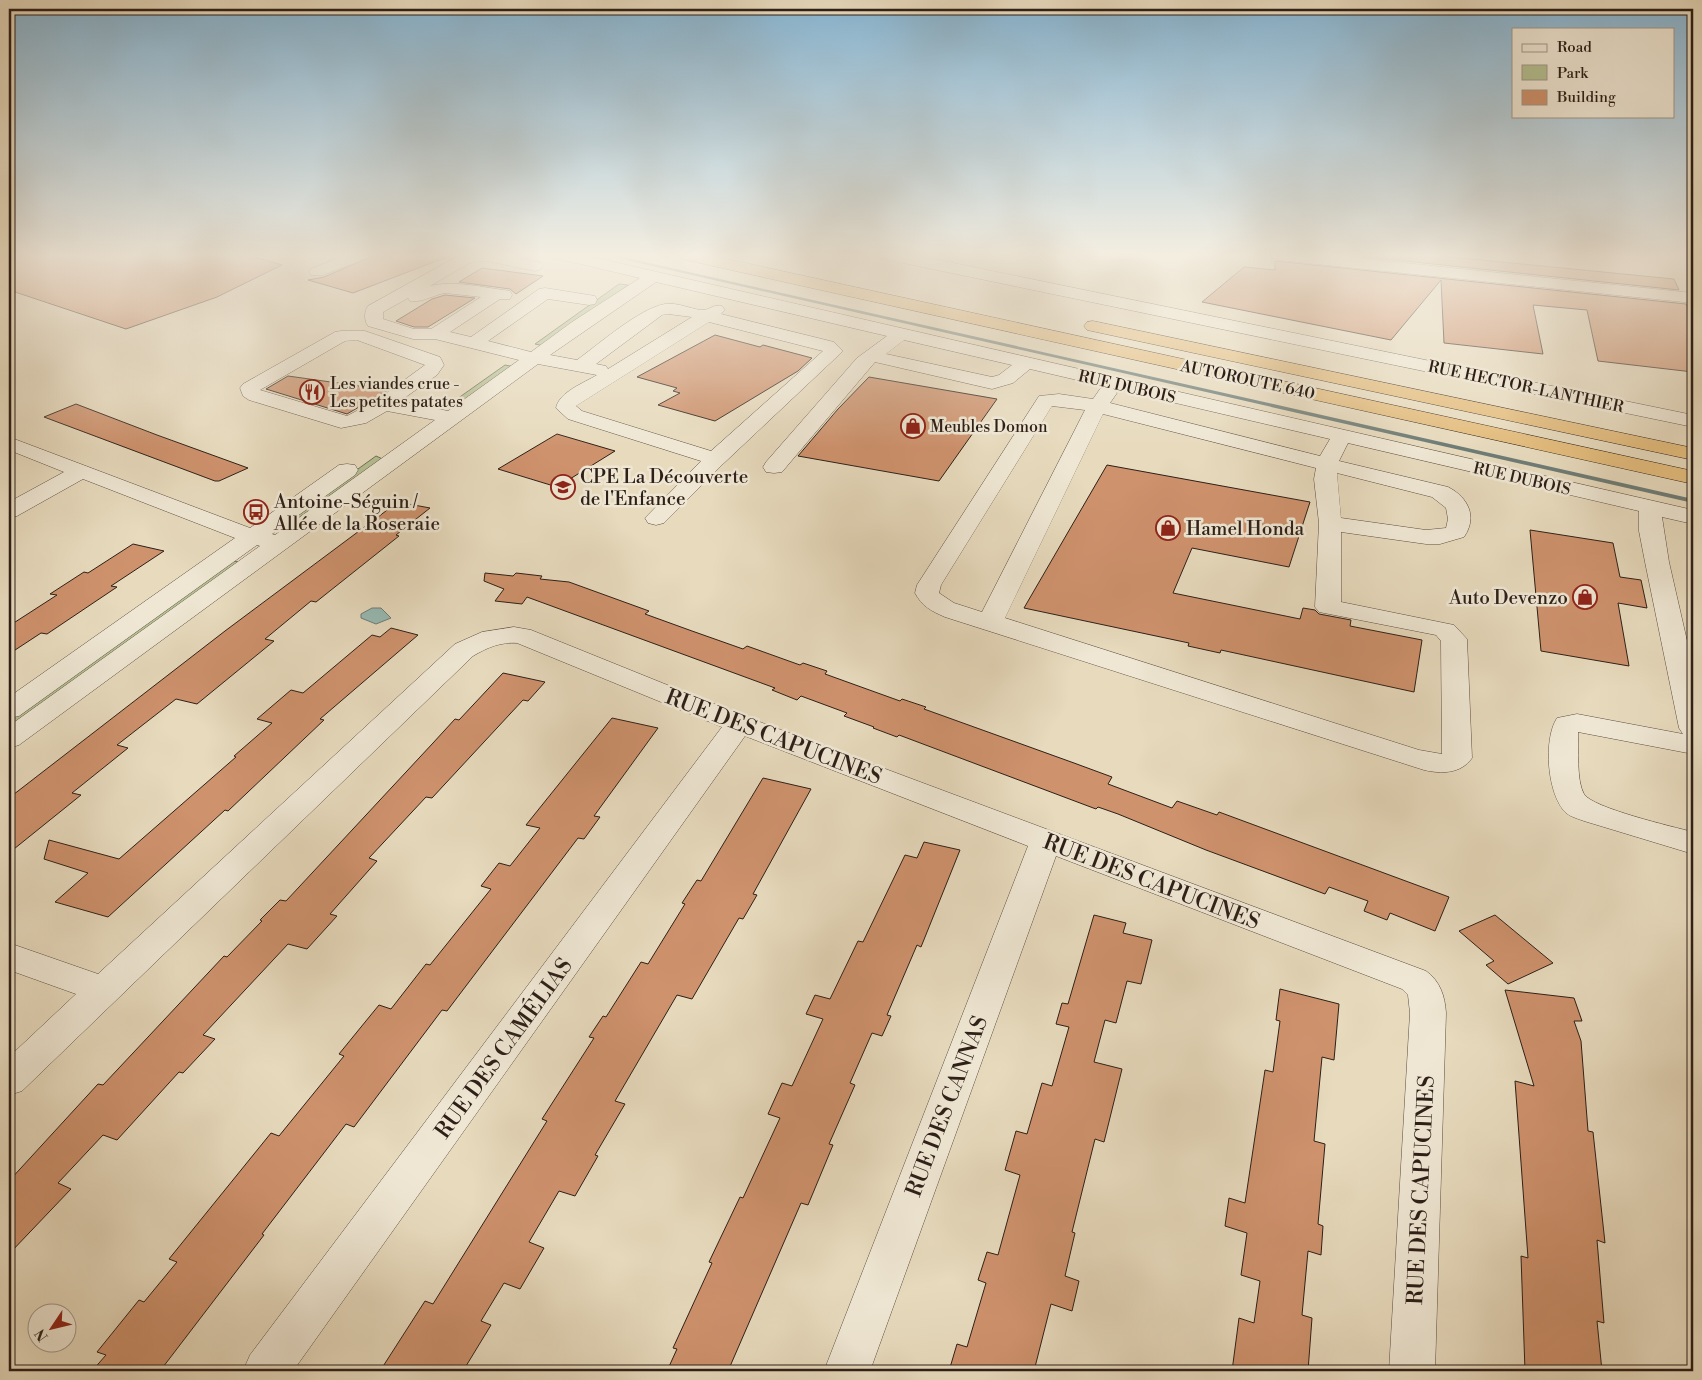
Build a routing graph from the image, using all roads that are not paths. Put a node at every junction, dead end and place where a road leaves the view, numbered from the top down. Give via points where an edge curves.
1 (374, 319) edge
2 (385, 319) edge
3 (455, 319) edge
4 (507, 319) edge
5 (566, 319) edge
6 (583, 319) edge
7 (644, 319) edge
8 (701, 319) edge
9 (721, 319) edge
10 (837, 319) edge
11 (977, 319) edge
12 (1201, 319) edge
13 (1075, 322) dead end
14 (852, 323) junction
15 (435, 334) junction
16 (900, 334) junction
17 (474, 342) junction
18 (819, 344) junction
19 (524, 356) junction
20 (872, 356) junction
21 (1026, 363) junction
22 (581, 366) junction
23 (613, 374) junction
24 (1113, 383) junction
25 (384, 404) junction
26 (1097, 407) junction
27 (428, 413) junction
28 (452, 418) junction
29 (1693, 421) edge
30 (1342, 436) junction
31 (9, 443) edge
32 (1693, 454) edge
33 (716, 459) junction
34 (1327, 464) junction
35 (774, 467) dead end
36 (82, 471) junction
37 (1693, 478) edge
38 (1650, 507) junction
39 (9, 511) edge
40 (1693, 517) edge
41 (656, 518) dead end
42 (1330, 523) junction
43 (254, 537) junction
44 (279, 543) junction
45 (990, 622) junction
46 (9, 710) edge
47 (739, 724) junction
48 (1693, 728) edge
49 (9, 739) edge
50 (1693, 745) edge
51 (1046, 841) junction
52 (1693, 843) edge
53 (9, 956) edge
54 (104, 990) junction
55 (9, 1080) edge
56 (266, 1371) edge
57 (846, 1371) edge
58 (1412, 1371) edge

1 - 15 street via 413,334
2 - 15 street via 424,328
3 - 15 street
4 - 17 street
5 - 19 street
6 - 19 street
7 - 22 street
8 - 23 street
9 - 18 street
10 - 14 street, RUE DUBOIS
11 - 37 highway, AUTOROUTE 640
12 - 29 street, RUE HECTOR-LANTHIER
13 - 32 highway, AUTOROUTE 640
14 - 16 street, RUE DUBOIS
14 - 18 street
15 - 17 street
16 - 20 street
16 - 21 street, RUE DUBOIS
17 - 19 street
18 - 33 street via 834,351
19 - 22 street
19 - 27 street
19 - 28 street
20 - 21 street via 992,383 1006,379
20 - 35 street
21 - 24 street, RUE DUBOIS
22 - 23 street
23 - 33 street via 567,403 566,408 575,415
24 - 26 street
24 - 30 street, RUE DUBOIS
25 - 25 street via 435,365 433,361 359,335 341,336 250,388 256,396 341,422 350,423
25 - 27 street
26 - 34 street
26 - 45 street
26 - 45 street via 1056,399 1043,403 929,585 927,592 933,602
27 - 28 street
27 - 43 street
28 - 44 street
30 - 34 street
30 - 38 street, RUE DUBOIS
31 - 36 street
33 - 41 street
34 - 42 street via 1325,479
34 - 42 street via 1440,492 1454,501 1459,514 1456,532 1440,537
36 - 39 street
36 - 43 street
38 - 40 street, RUE DUBOIS
38 - 48 street via 1657,562
42 - 45 street via 1328,607 1434,627 1445,630 1454,639 1457,758 1451,762 1437,764 1413,758
43 - 44 street
43 - 46 street
44 - 49 street
47 - 51 street, RUE DES CAPUCINES
47 - 54 street, RUE DES CAPUCINES via 522,636 497,636 473,644
47 - 56 street, RUE DES CAMÉLIAS
50 - 52 street via 1577,723 1567,724 1564,730 1565,784 1578,807
51 - 57 street, RUE DES CANNAS
51 - 58 street, RUE DES CAPUCINES via 1423,986 1428,1013
53 - 54 street
54 - 55 street

